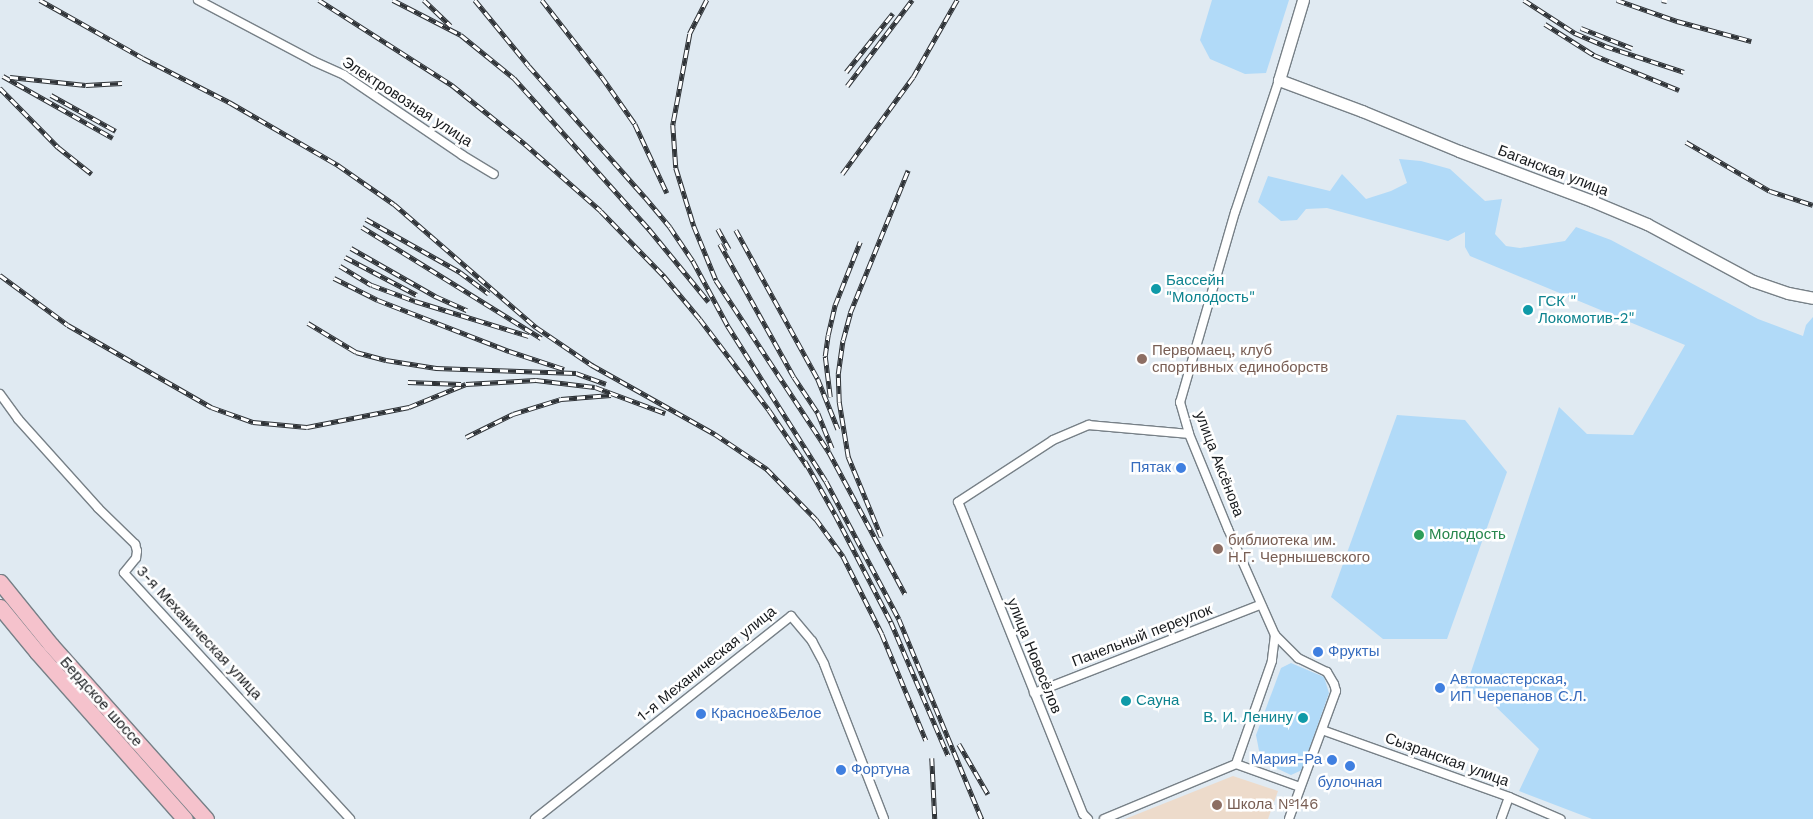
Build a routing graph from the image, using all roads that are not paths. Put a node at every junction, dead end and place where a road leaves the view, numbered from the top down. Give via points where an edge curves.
1 (198, 0) edge
2 (1303, 0) edge
3 (1279, 80) junction
4 (494, 174) dead end
5 (1813, 298) edge
6 (0, 394) edge
7 (1189, 434) junction
8 (0, 582) edge
9 (1260, 605) junction
10 (0, 607) edge
11 (1275, 635) junction
12 (1034, 693) junction
13 (1322, 730) junction
14 (1236, 764) junction
15 (1300, 787) junction
16 (1509, 797) junction
17 (185, 819) edge
18 (206, 819) edge
19 (350, 819) edge
20 (535, 819) edge
21 (884, 819) edge
22 (1088, 819) edge
23 (1104, 819) edge
24 (1289, 819) edge
25 (1501, 819) edge
26 (1560, 819) edge

1 - 4 street, Электровозная улица via 344,75
2 - 3 street, улица Аксёнова
3 - 5 street, Баганская улица via 1629,217 1753,281
3 - 7 street, улица Аксёнова via 1180,402
6 - 19 street, 3-я Механическая улица via 18,419 134,544 136,558 124,572
7 - 9 street, улица Аксёнова
7 - 12 street, улица Новосёлов via 1089,425 1053,440 958,502
8 - 18 highway, Бердское шоссе via 51,645
9 - 11 street, улица Аксёнова
9 - 12 street, Панельный переулок
10 - 17 highway, Бердское шоссе
11 - 13 street, улица Аксёнова via 1298,658 1327,672 1334,684 1336,691
11 - 14 street via 1272,661
12 - 22 street, улица Новосёлов via 1083,814
13 - 15 street, улица Аксёнова
13 - 16 street, Сызранская улица
14 - 15 street
14 - 23 street
15 - 24 street, улица Аксёнова
16 - 25 street
16 - 26 street, Сызранская улица
20 - 21 street, 1-я Механическая улица via 790,616 812,641 824,664

